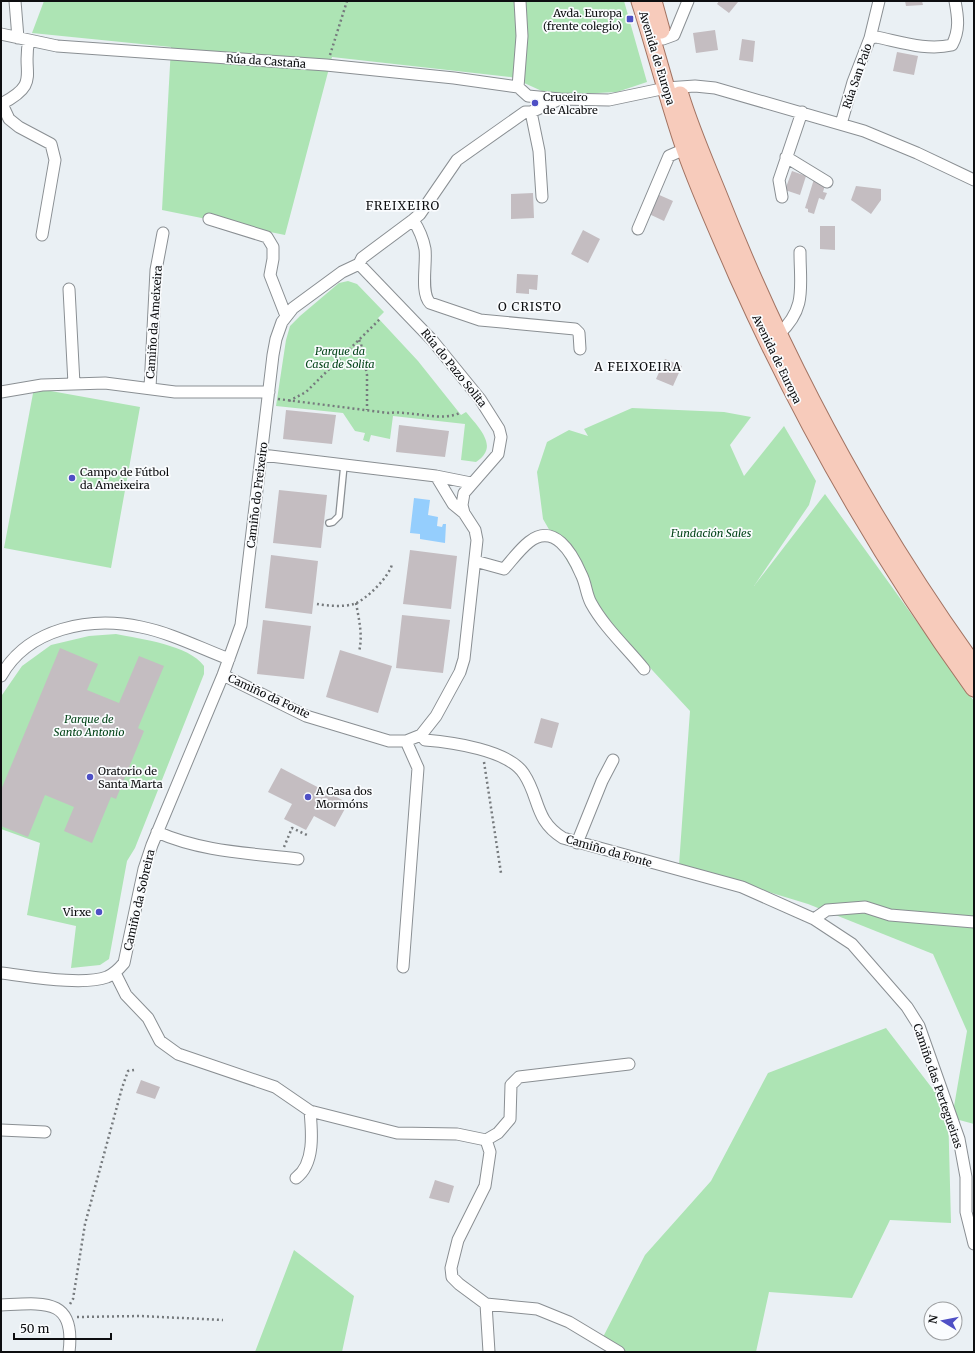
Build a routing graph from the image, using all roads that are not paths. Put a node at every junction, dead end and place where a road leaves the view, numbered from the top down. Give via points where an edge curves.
1 (15, 1) edge
2 (520, 1) edge
3 (640, 1) edge
4 (653, 1) edge
5 (688, 1) edge
6 (879, 1) edge
7 (955, 1) edge
8 (1, 34) edge
9 (18, 38) junction
10 (870, 38) junction
11 (663, 39) junction
12 (29, 40) junction
13 (518, 87) junction
14 (671, 87) junction
15 (528, 96) junction
16 (560, 99) junction
17 (2, 104) edge
18 (528, 112) junction
19 (802, 112) junction
20 (842, 124) junction
21 (685, 149) junction
22 (786, 157) junction
23 (974, 180) edge
24 (827, 182) dead end
25 (542, 197) dead end
26 (782, 197) dead end
27 (209, 218) dead end
28 (413, 220) junction
29 (638, 229) dead end
30 (163, 233) dead end
31 (42, 235) dead end
32 (800, 252) dead end
33 (359, 264) junction
34 (69, 289) dead end
35 (286, 316) junction
36 (779, 334) junction
37 (580, 349) dead end
38 (74, 384) junction
39 (150, 388) junction
40 (1, 392) edge
41 (272, 395) junction
42 (262, 455) junction
43 (344, 465) junction
44 (436, 476) junction
45 (471, 483) junction
46 (464, 513) junction
47 (329, 523) dead end
48 (475, 561) junction
49 (229, 660) junction
50 (974, 666) edge
51 (644, 669) dead end
52 (223, 675) junction
53 (1, 676) edge
54 (974, 688) edge
55 (421, 735) junction
56 (406, 742) junction
57 (613, 760) dead end
58 (157, 832) junction
59 (577, 843) junction
60 (298, 859) dead end
61 (814, 919) junction
62 (974, 922) edge
63 (404, 967) dead end
64 (1, 973) edge
65 (114, 974) junction
66 (629, 1064) dead end
67 (310, 1111) junction
68 (1, 1130) edge
69 (45, 1132) dead end
70 (486, 1140) junction
71 (296, 1178) dead end
72 (974, 1244) edge
73 (486, 1304) junction
74 (1, 1305) edge
75 (69, 1352) edge
76 (489, 1352) edge
77 (619, 1352) edge

1 - 9 street
2 - 13 street via 522,36
3 - 14 main road, Avenida de Europa
4 - 11 main road, Avenida de Europa
5 - 11 street via 674,35
6 - 10 street
7 - 10 street, Rúa San Paio via 958,35 952,45 942,48
8 - 9 street, Rúa da Castaña
9 - 12 street, Rúa da Castaña
10 - 20 street, Rúa San Paio via 853,82
11 - 14 main road, Avenida de Europa
12 - 13 street, Rúa da Castaña via 57,46 326,65
12 - 17 street via 26,84 21,92
13 - 15 street
14 - 16 street via 609,100
14 - 19 street, Rúa San Paio via 715,88
14 - 21 main road, Avenida de Europa
14 - 36 main road, Avenida de Europa via 760,296
15 - 16 street
15 - 18 street via 525,103
16 - 18 street, Camiño do Freixeiro
17 - 31 street via 9,119 51,144 54,151 55,160
18 - 25 street via 539,151
18 - 28 street, Camiño do Freixeiro via 457,160 420,214
19 - 20 street, Rúa San Paio
19 - 22 street
20 - 23 street, Rúa San Paio via 912,151
21 - 29 street via 669,156
21 - 54 main road, Avenida de Europa via 718,232 767,342 810,426 849,497 899,578
22 - 24 street
22 - 26 street via 779,180
27 - 35 street via 267,237 273,247 270,275
28 - 33 street, Camiño do Freixeiro via 362,258
28 - 37 street via 421,233 425,249 425,296 430,303 480,320 575,329 579,333
30 - 39 street, Camiño da Ameixeira via 156,270
32 - 36 street via 800,300 796,314
33 - 35 street, Camiño do Freixeiro via 342,272
33 - 45 street, Rúa do Pazo Solita via 432,340 496,421 501,437 498,454
34 - 38 street
35 - 41 street, Camiño do Freixeiro via 276,339
36 - 50 main road, Avenida de Europa via 804,388 893,545
38 - 39 street, Camiño da Ameixeira via 105,383
38 - 40 street, Camiño da Ameixeira via 42,385
39 - 41 street, Camiño da Ameixeira via 175,392
41 - 42 street, Camiño do Freixeiro
42 - 43 street
42 - 49 street, Camiño do Freixeiro via 241,625
43 - 44 street
43 - 47 lane via 339,516
44 - 45 street
44 - 46 street via 453,504
45 - 46 street, Rúa do Pazo Solita via 464,493
46 - 48 street via 475,530
48 - 51 street via 504,569 530,541 544,535 557,538 566,546 582,574 590,602
48 - 55 street via 464,659 460,672 436,716
49 - 52 street, Camiño do Freixeiro
49 - 53 street via 193,644 141,627 103,623 82,624 49,633 26,647 15,656
52 - 56 street, Camiño da Fonte via 306,716 389,741
52 - 58 street, Camiño da Sobreira
55 - 56 street
55 - 59 street, Camiño da Fonte via 425,740 484,751 516,764 525,774 543,821 553,832
56 - 63 street via 418,768
57 - 59 street
58 - 60 street via 189,844 224,852
58 - 65 street, Camiño da Sobreira via 144,869 124,963
59 - 61 street, Camiño da Fonte via 742,888
61 - 62 street via 827,910 865,907 890,915
61 - 72 street, Camiño das Pertegueiras via 852,944 907,1007 919,1026 959,1139 966,1177 966,1212
64 - 65 street via 79,980 98,980
65 - 67 street via 126,995 148,1018 160,1041 178,1054 274,1087
66 - 70 street via 519,1077 511,1085 510,1119 498,1133
67 - 70 street via 397,1132 456,1134
67 - 71 street via 311,1141 307,1163 302,1174
68 - 69 street
70 - 73 street via 490,1152 485,1186 458,1240 451,1268 452,1277
73 - 76 street
73 - 77 street via 537,1309 569,1322
74 - 75 street via 27,1304 64,1313 70,1340

